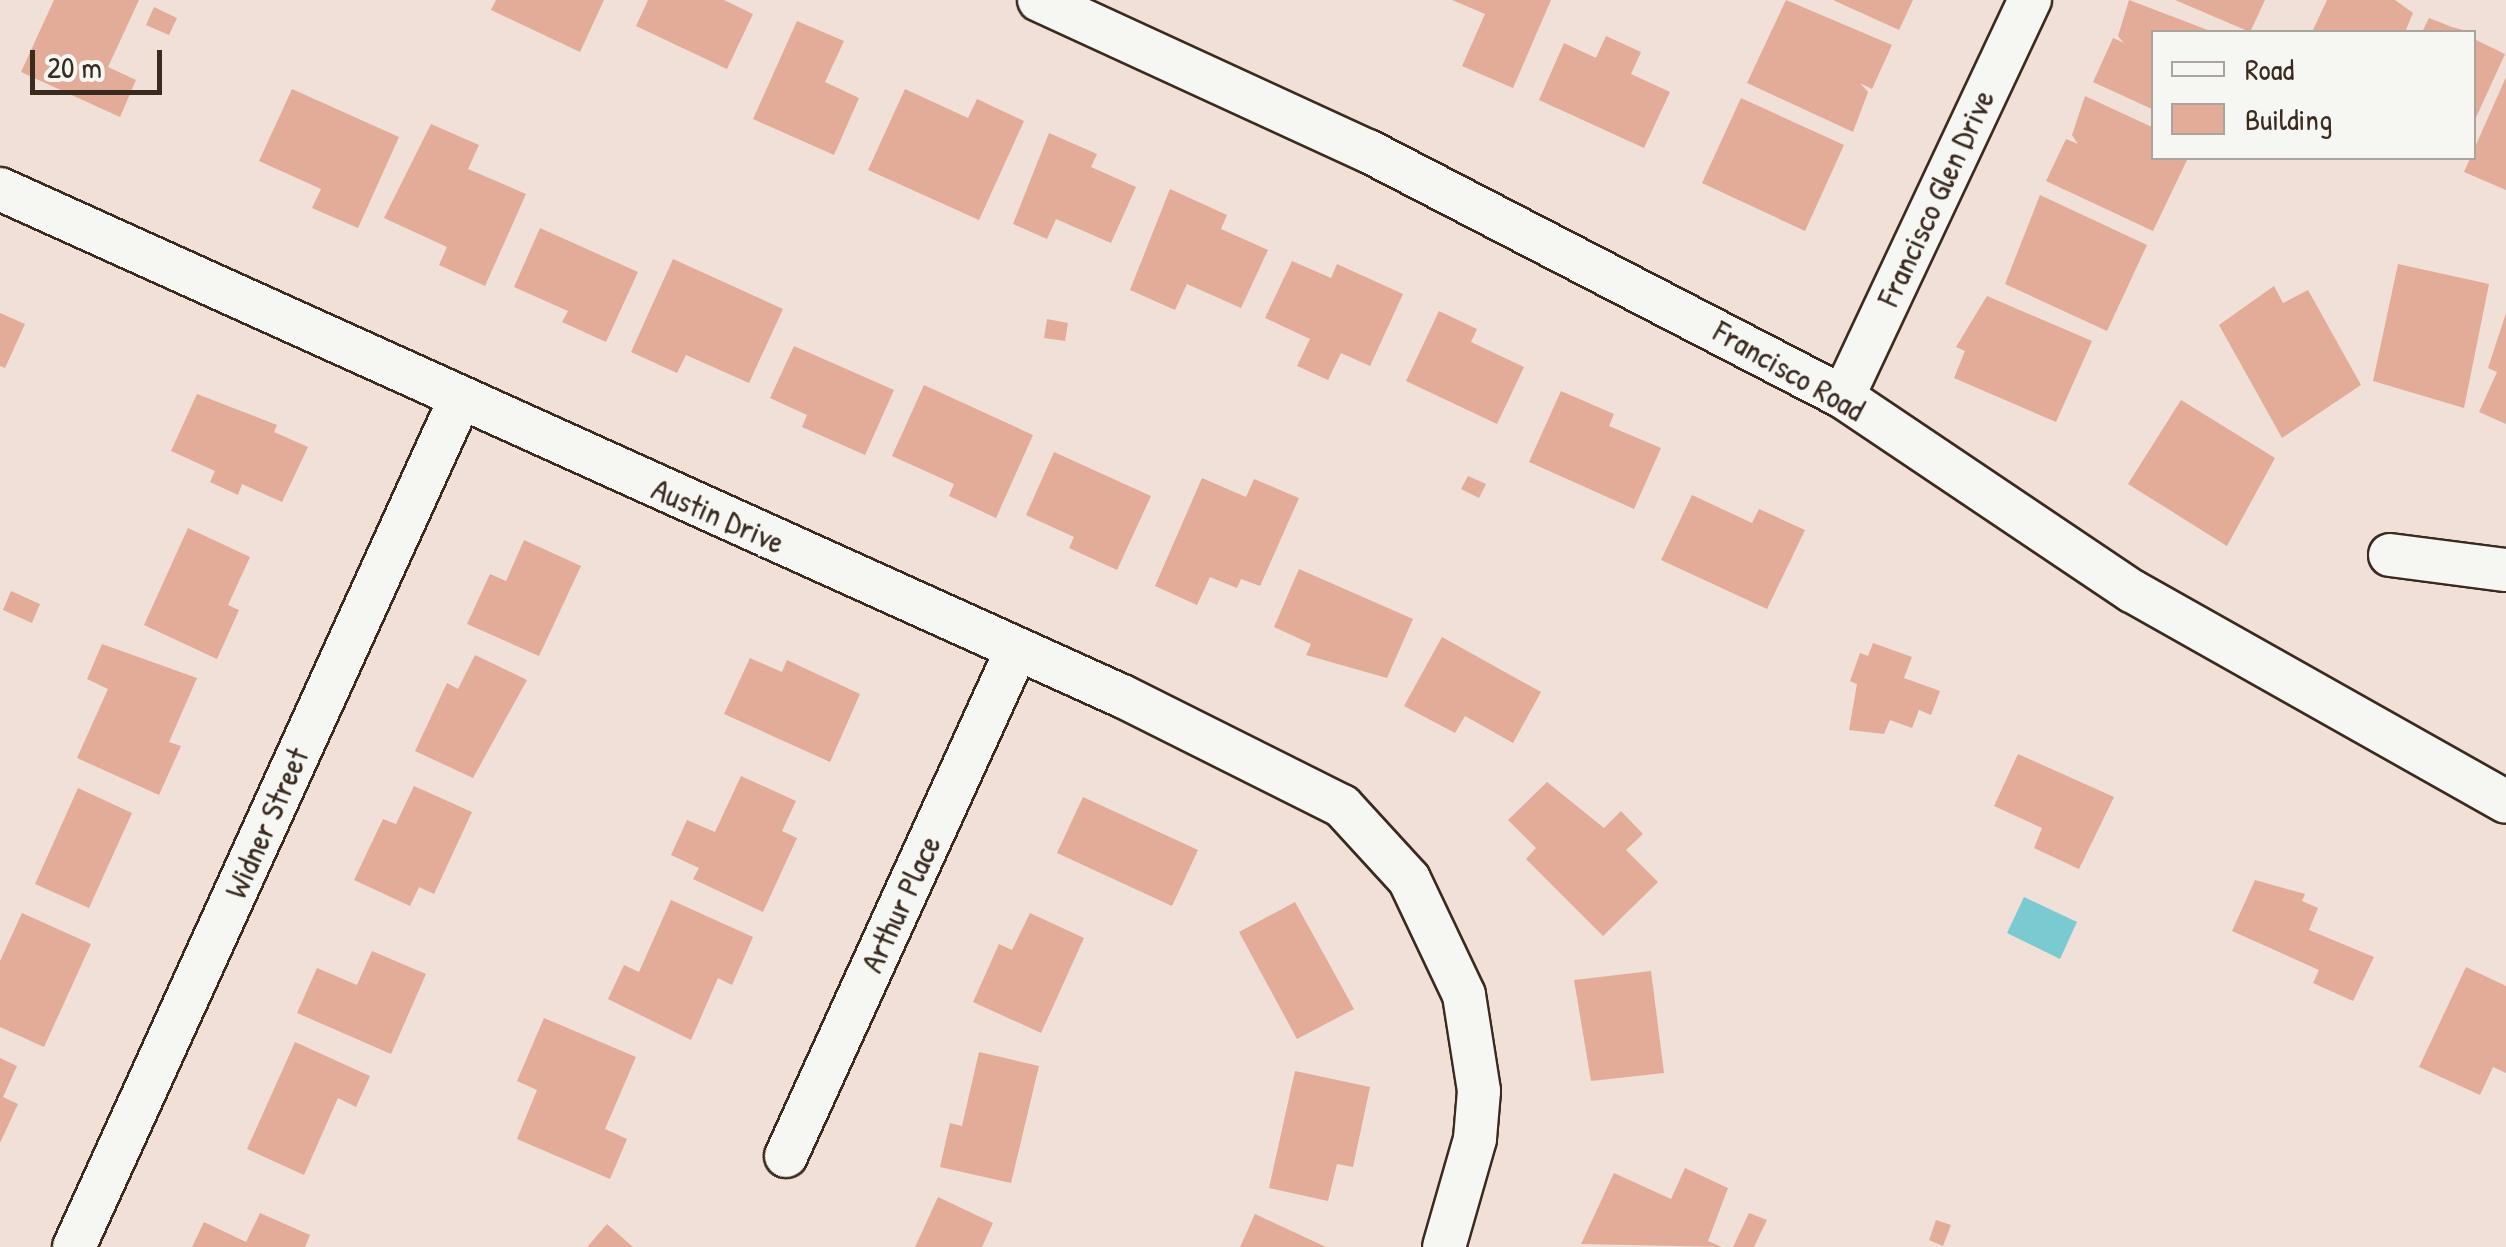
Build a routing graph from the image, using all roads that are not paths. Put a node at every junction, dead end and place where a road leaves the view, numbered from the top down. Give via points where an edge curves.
1 (1039, 0) edge
2 (2030, 0) edge
3 (0, 189) edge
4 (1842, 396) junction
5 (460, 399) junction
6 (2390, 555) dead end
7 (2506, 570) edge
8 (1016, 651) junction
9 (2506, 802) edge
10 (786, 1156) dead end
11 (74, 1247) edge
12 (1444, 1247) edge

1 - 4 street, Francisco Road via 1384,160
2 - 4 street, Francisco Glen Drive
3 - 5 street, Austin Drive
4 - 9 street, Francisco Road via 2132,592
5 - 8 street, Austin Drive
5 - 11 street, Widner Street
6 - 7 street
8 - 10 street, Arthur Place
8 - 12 street, Austin Drive via 1284,772 1342,806 1409,879 1464,995 1479,1091 1465,1186

